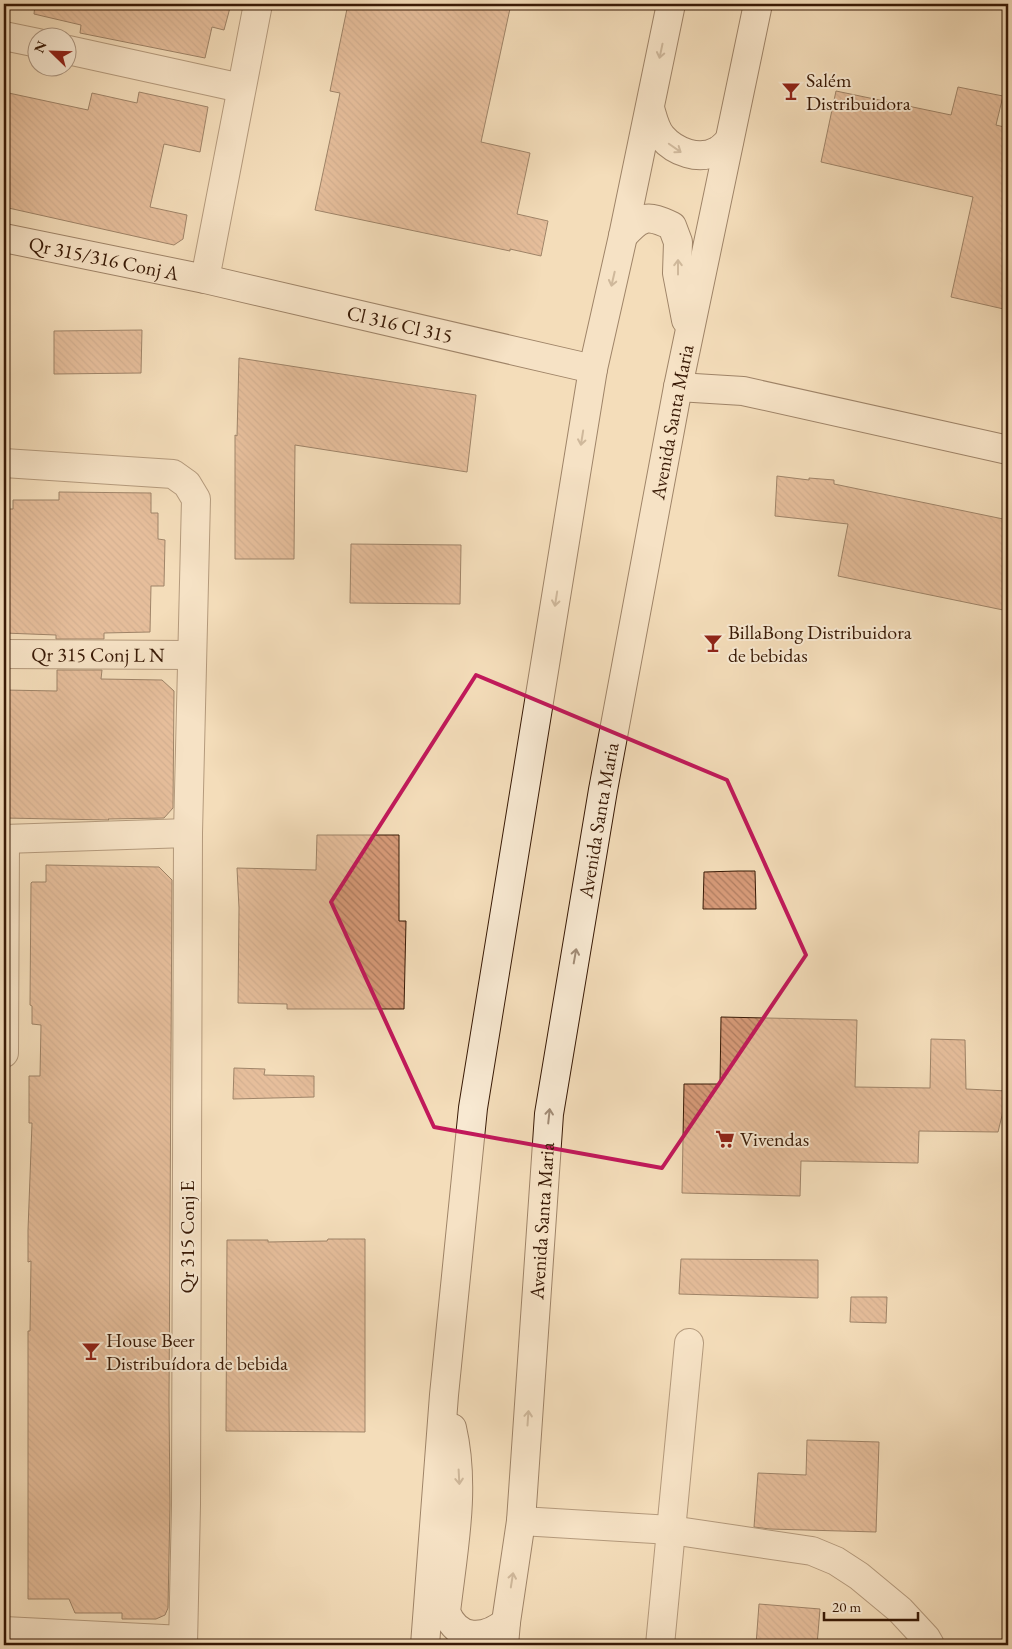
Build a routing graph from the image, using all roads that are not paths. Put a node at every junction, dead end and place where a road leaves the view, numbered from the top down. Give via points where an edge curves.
1 (258, 4) edge
2 (671, 4) edge
3 (758, 4) edge
4 (4, 36) edge
5 (28, 41) edge
6 (78, 52) edge
7 (241, 88) junction
8 (650, 108) junction
9 (729, 141) junction
10 (623, 236) junction
11 (4, 238) edge
12 (205, 280) junction
13 (689, 332) junction
14 (593, 368) junction
15 (678, 387) junction
16 (1008, 450) edge
17 (4, 463) edge
18 (4, 654) edge
19 (192, 656) junction
20 (188, 833) junction
21 (5, 839) edge
22 (4, 1053) edge
23 (689, 1343) dead end
24 (444, 1395) junction
25 (521, 1521) junction
26 (671, 1530) junction
27 (4, 1631) edge
28 (505, 1633) edge
29 (183, 1643) edge
30 (425, 1645) edge
31 (660, 1645) edge
32 (930, 1645) edge

1 - 7 street
2 -> 8 street
3 - 9 street, Avenida Santa Maria
4 - 5 street
6 - 7 street
7 - 12 street
8 -> 9 street via 662,138 683,153 707,155
8 - 10 street
9 - 13 street, Avenida Santa Maria
13 -> 10 street via 677,273 678,242 672,226 656,218 642,219
10 -> 14 street
11 - 12 street, Qr 315/316 Conj A
12 - 14 street, Cl 316 Cl 315
13 - 15 street, Avenida Santa Maria
14 -> 24 street via 473,1108
15 - 16 street via 743,391
25 -> 15 street, Avenida Santa Maria via 548,1114 603,790
17 - 19 street, Qr 315 Conj E via 173,474 187,484 196,500
18 - 19 street, Qr 315 Conj L N
19 - 20 street, Qr 315 Conj E
20 - 21 street
20 - 29 street, Qr 315 Conj E
21 - 22 street
23 - 26 street
24 -> 28 street via 457,1448 460,1484 446,1612 457,1629 467,1634
24 - 30 street
25 - 26 street
28 -> 25 street, Avenida Santa Maria
26 - 31 street
26 - 32 street via 812,1551 836,1560 900,1610
27 - 29 street

